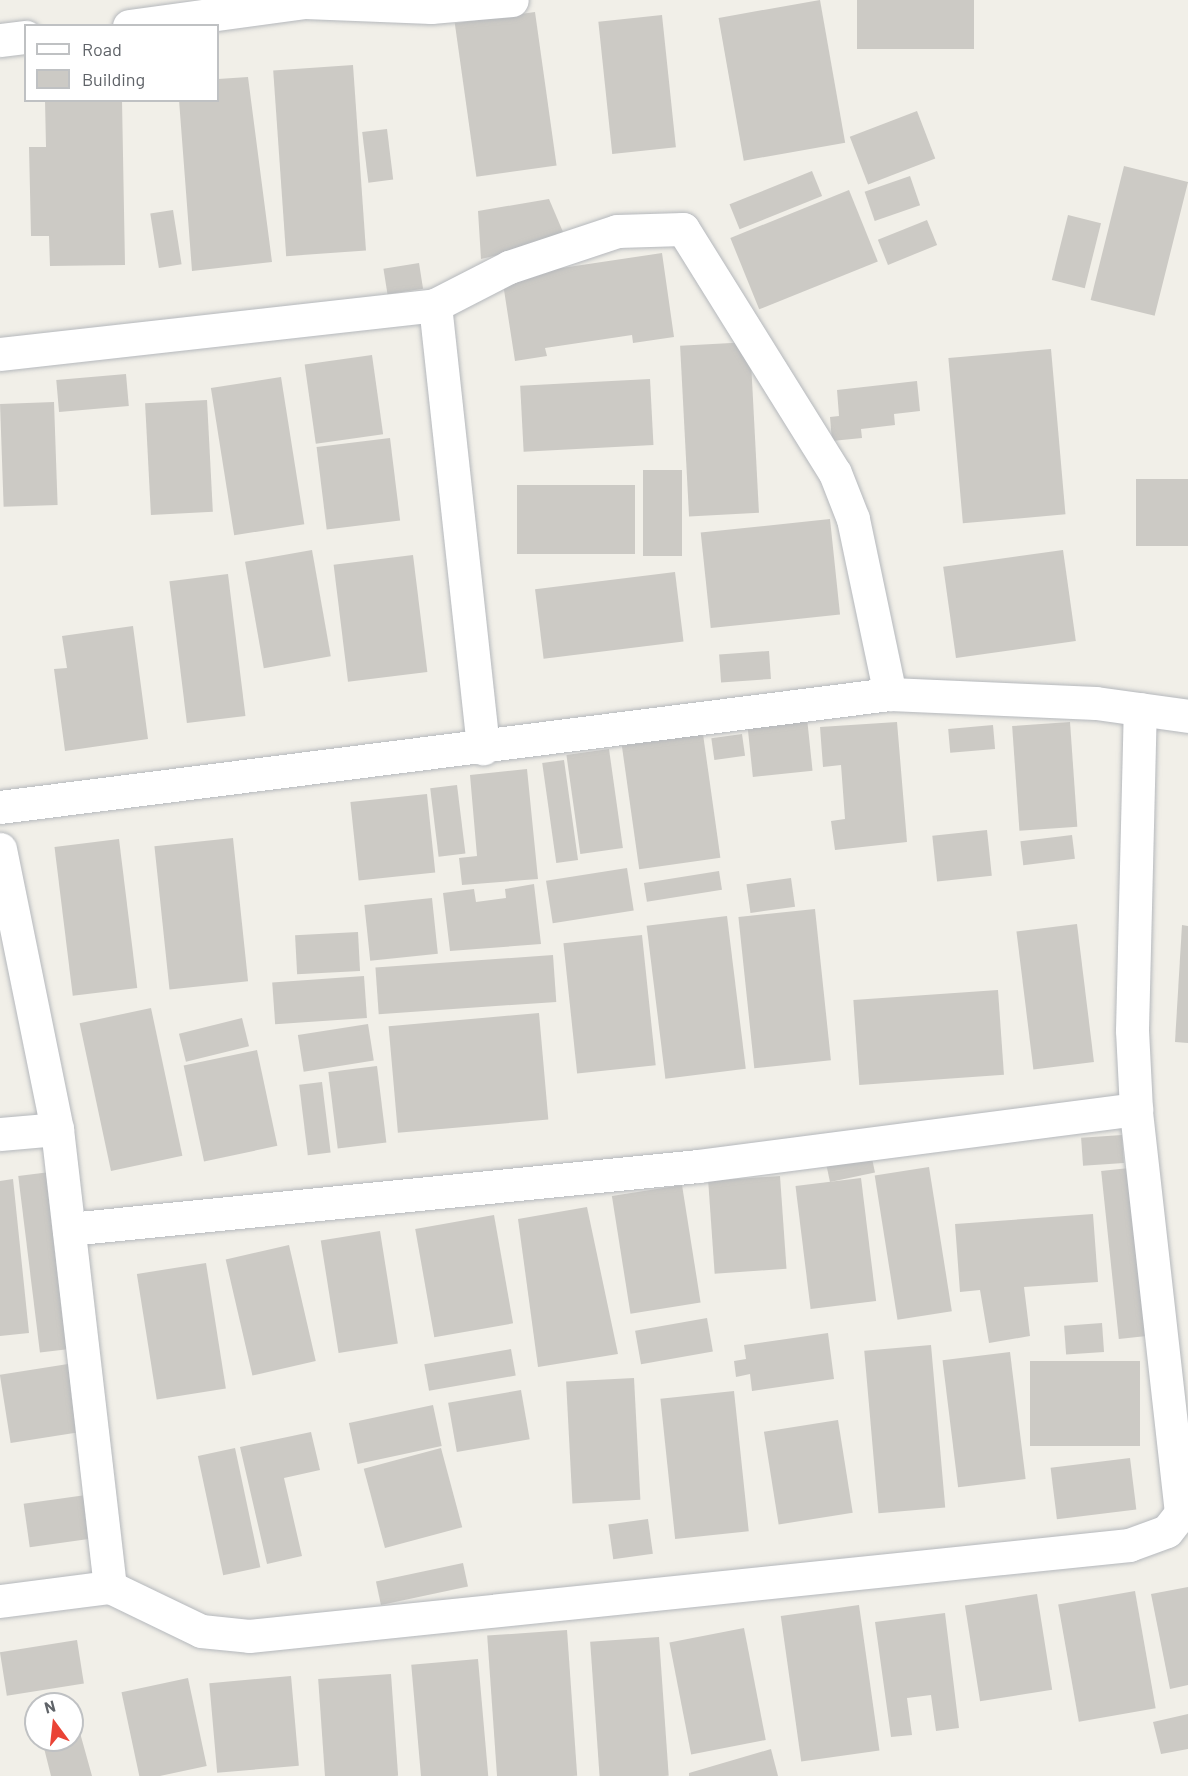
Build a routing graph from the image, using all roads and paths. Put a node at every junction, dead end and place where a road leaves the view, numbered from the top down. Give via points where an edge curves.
1 (512, 0) edge
2 (144, 24) edge
3 (24, 38) edge
4 (0, 40) edge
5 (435, 305) junction
6 (0, 354) edge
7 (890, 694) junction
8 (1140, 709) junction
9 (1188, 716) edge
10 (483, 748) junction
11 (0, 807) edge
12 (0, 849) edge
13 (1136, 1109) junction
14 (57, 1129) junction
15 (0, 1134) edge
16 (69, 1229) junction
17 (110, 1587) junction
18 (0, 1601) edge

1 - 2 street via 431,7 305,2
3 - 4 street
5 - 6 street
5 - 7 street via 509,267 617,231 683,229 835,473 853,519
5 - 10 street
7 - 8 street
7 - 10 street
8 - 9 street
8 - 13 street via 1132,1030
10 - 11 street
12 - 14 street
13 - 16 street via 698,1166
13 - 17 street via 1181,1513 1167,1531 1129,1545 249,1636 201,1631
14 - 15 street
14 - 16 street
16 - 17 street
17 - 18 street

